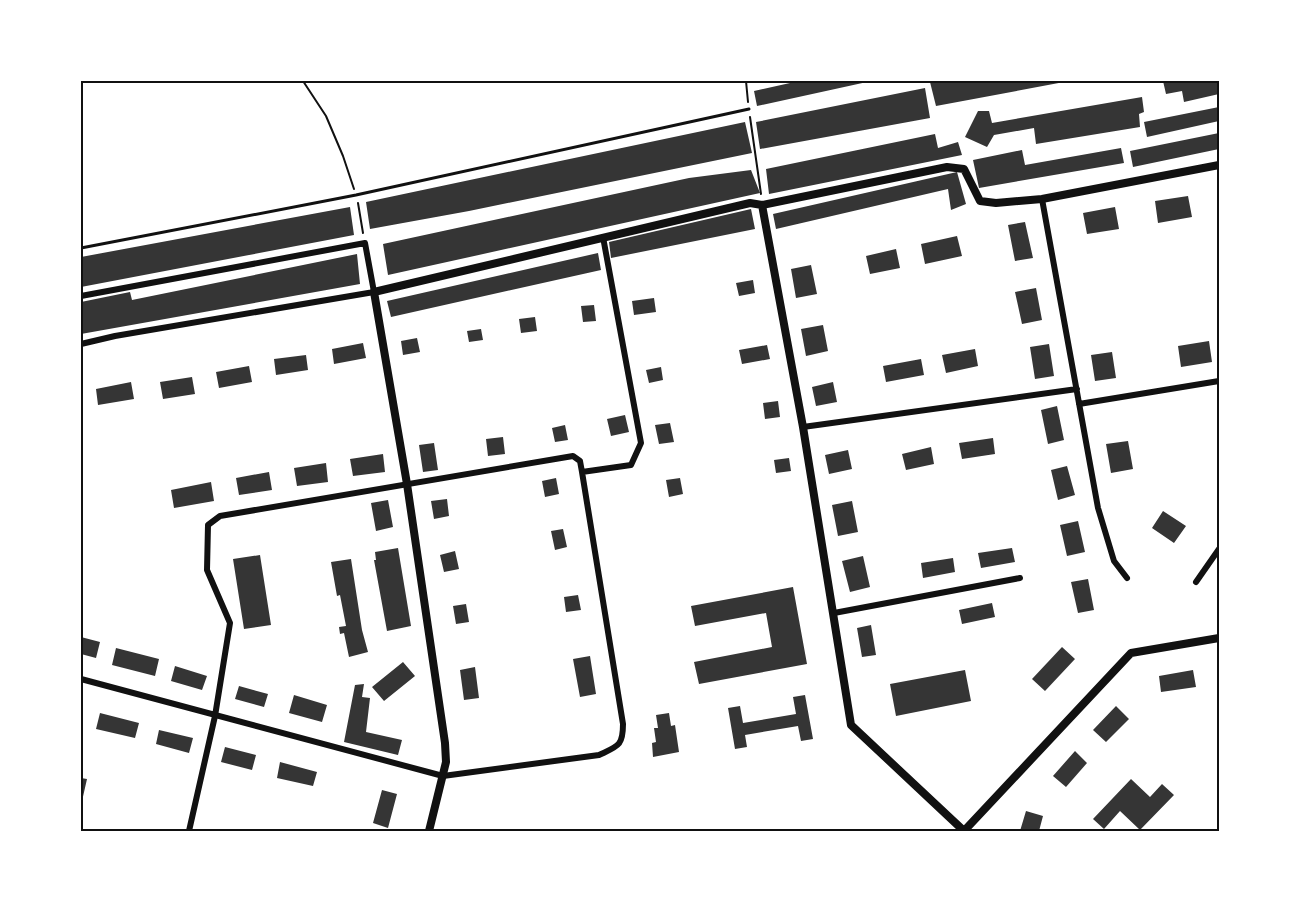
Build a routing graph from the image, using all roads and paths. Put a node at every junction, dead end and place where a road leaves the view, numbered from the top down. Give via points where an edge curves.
1 (303, 81) edge
2 (746, 81) edge
3 (749, 110) junction
4 (1219, 165) edge
5 (356, 195) junction
6 (1042, 199) junction
7 (762, 206) junction
8 (603, 237) junction
9 (365, 243) junction
10 (81, 248) edge
11 (374, 292) junction
12 (81, 296) edge
13 (81, 344) edge
14 (1219, 381) edge
15 (1077, 388) junction
16 (1079, 404) junction
17 (803, 427) junction
18 (582, 472) junction
19 (407, 484) junction
20 (1219, 549) edge
21 (1020, 578) dead end
22 (1126, 578) dead end
23 (1196, 582) dead end
24 (834, 614) junction
25 (1219, 638) edge
26 (81, 679) edge
27 (215, 716) junction
28 (443, 776) junction
29 (189, 831) edge
30 (429, 831) edge
31 (964, 831) edge

1 - 5 path via 326,116
2 - 3 path
3 - 5 lane
3 - 7 path
4 - 6 street
5 - 9 path
5 - 10 lane
6 - 7 street via 980,201 964,169 947,167
6 - 15 street
7 - 8 street via 750,203
7 - 17 street
8 - 11 street
8 - 18 street via 641,443 631,465
9 - 11 street
9 - 12 street
11 - 13 street
11 - 19 street
14 - 16 street
15 - 16 street
15 - 17 street
16 - 22 street via 1098,508 1114,561
17 - 24 street
18 - 19 street via 580,462 573,456
18 - 28 street via 623,739 618,746 599,755
19 - 27 street via 220,516 207,525 207,570 230,623
19 - 28 street via 445,743
20 - 23 street
21 - 24 street
24 - 31 street via 851,725
25 - 31 street via 1131,653
26 - 27 street
27 - 28 street
27 - 29 street
28 - 30 street

